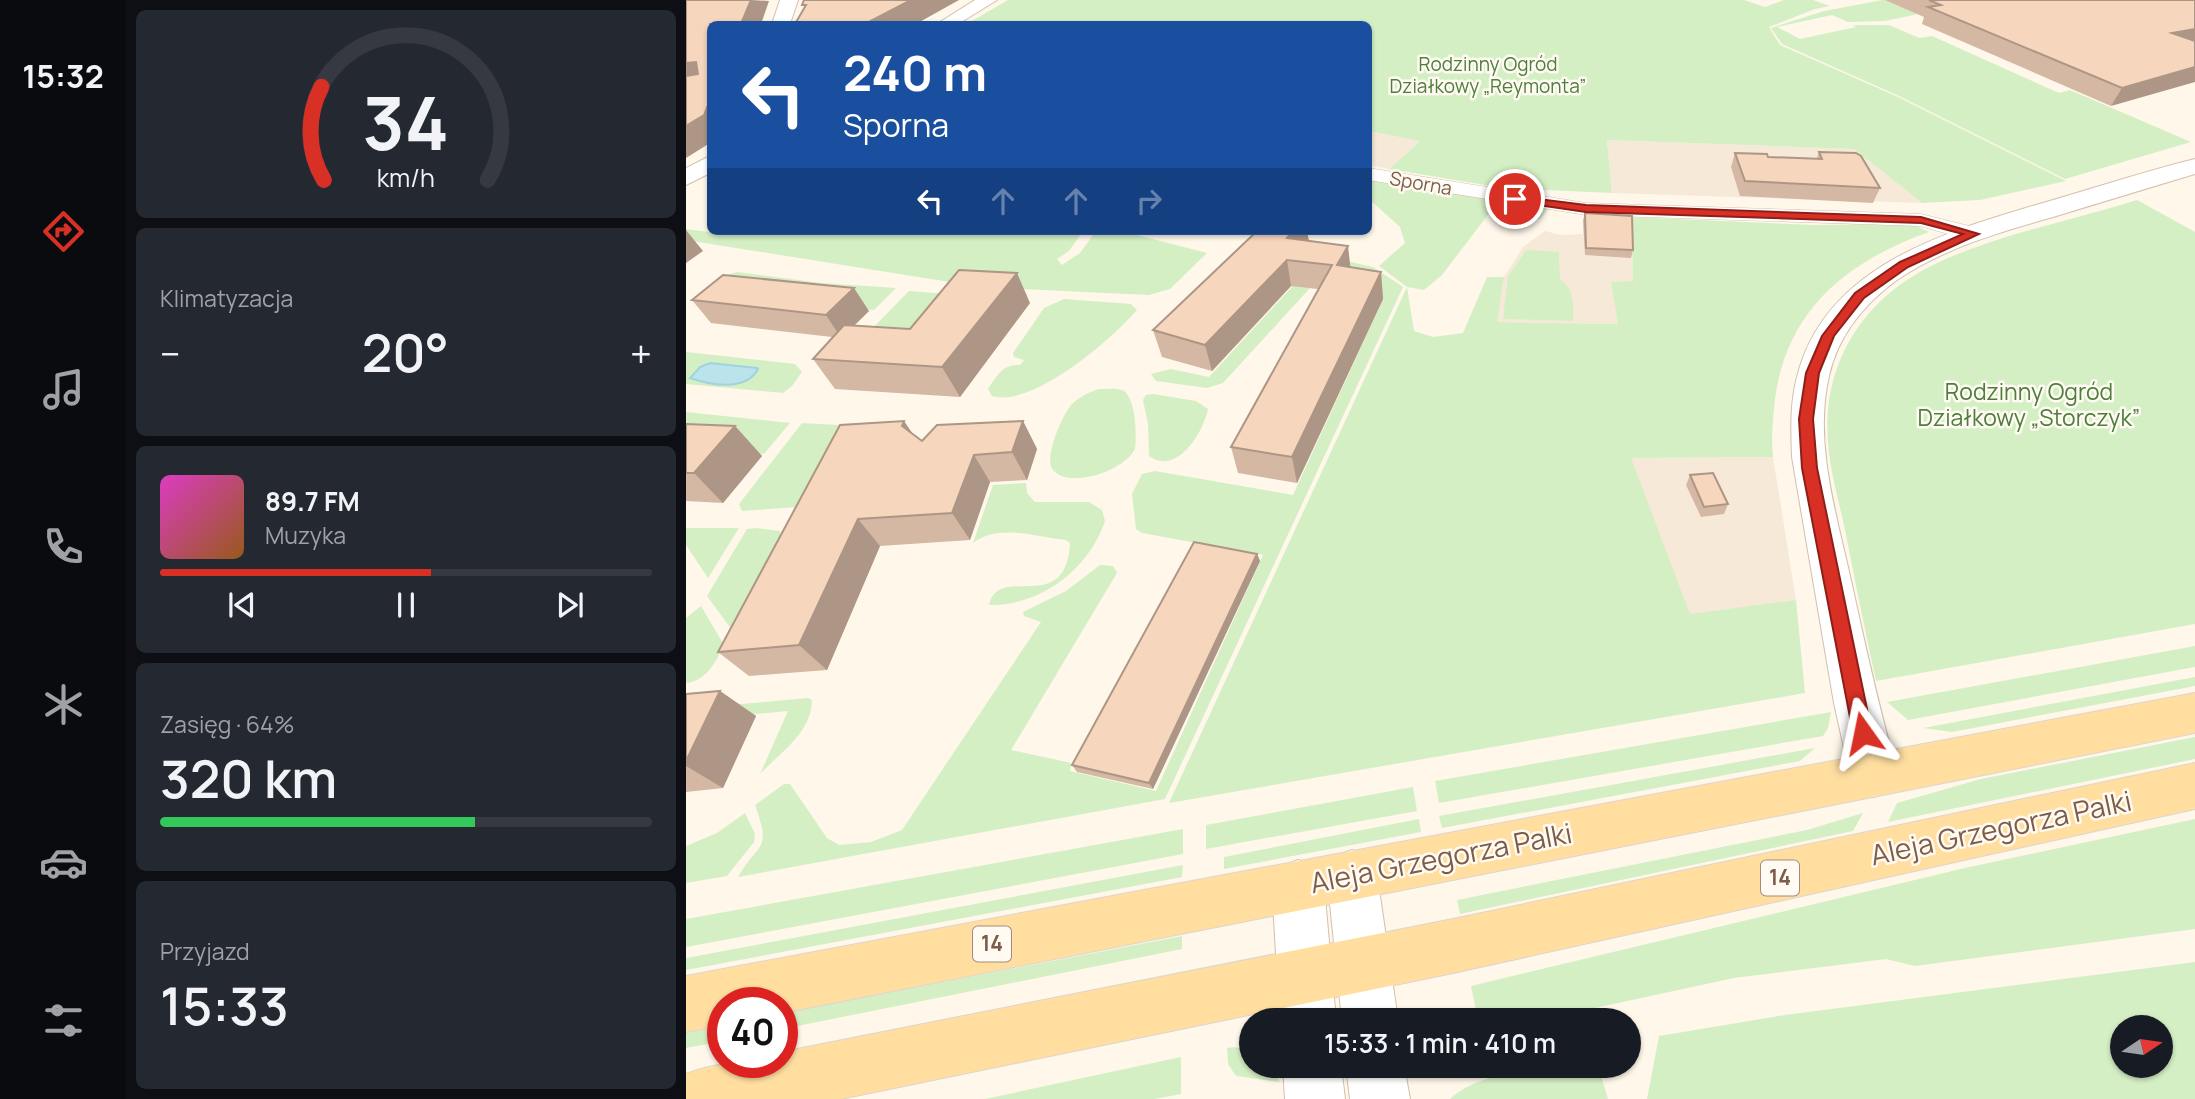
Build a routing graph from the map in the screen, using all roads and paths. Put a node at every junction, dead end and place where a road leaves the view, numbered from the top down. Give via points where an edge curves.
1 (789, 0) edge
2 (988, 0) edge
3 (782, 21) edge
4 (951, 21) edge
5 (707, 165) edge
6 (2195, 166) edge
7 (1372, 175) edge
8 (686, 178) edge
9 (1973, 234) junction
10 (2195, 713) edge
11 (1874, 775) junction
12 (2195, 786) edge
13 (1352, 875) junction
14 (1298, 886) junction
15 (1363, 964) junction
16 (1306, 997) edge
17 (686, 1003) edge
18 (1368, 1008) edge
19 (1313, 1078) edge
20 (1377, 1078) edge
21 (697, 1099) edge
22 (1315, 1099) edge
23 (1380, 1099) edge

1 - 3 street
2 - 4 street
5 - 8 street
6 - 9 street
7 - 9 street, Sporna via 1579,208 1921,220
9 - 11 street via 1904,264 1860,296 1828,336 1808,394 1810,468
10 - 11 main road, Aleja Grzegorza Palki / 14
11 - 13 main road, Aleja Grzegorza Palki / 14
12 - 15 main road, Aleja Grzegorza Palki / 14
13 - 14 main road, Aleja Grzegorza Palki / 14
13 - 15 street
14 - 16 street
14 - 17 main road, Aleja Grzegorza Palki / 14
15 - 16 main road, Aleja Grzegorza Palki / 14
15 - 18 street
16 - 21 main road, Aleja Grzegorza Palki / 14
19 - 22 street
20 - 23 street

